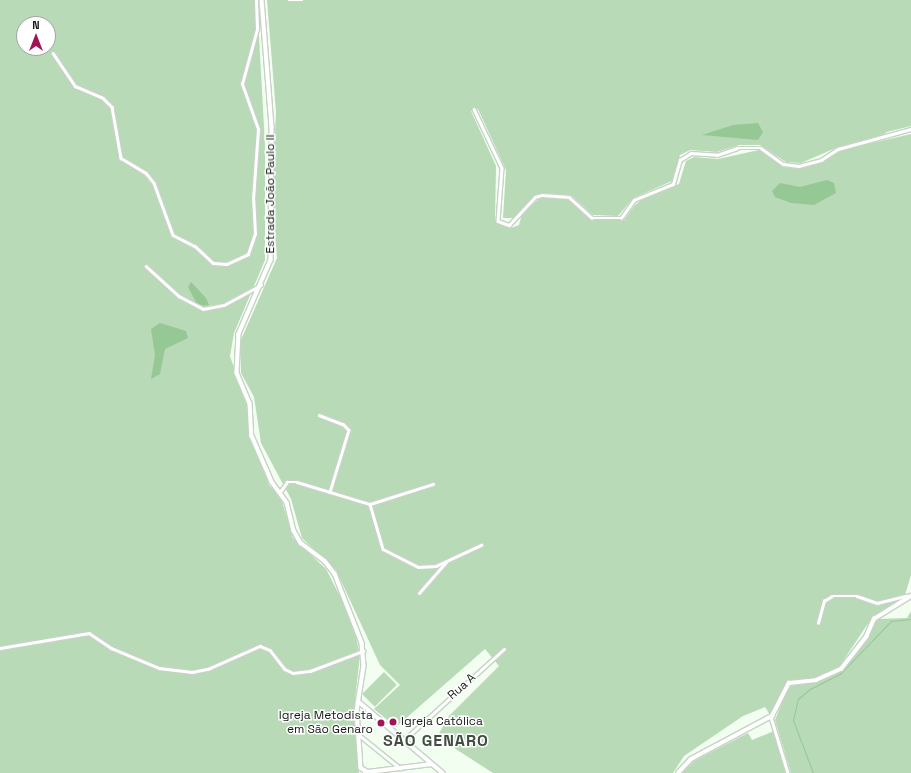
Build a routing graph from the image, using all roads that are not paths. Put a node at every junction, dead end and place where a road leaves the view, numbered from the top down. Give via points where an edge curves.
1 (256, 0) edge
2 (262, 0) edge
3 (289, 0) edge
4 (302, 0) edge
5 (55, 56) edge
6 (474, 109) dead end
7 (911, 129) edge
8 (146, 266) dead end
9 (261, 284) junction
10 (319, 415) dead end
11 (433, 484) dead end
12 (280, 492) junction
13 (330, 492) junction
14 (370, 504) junction
15 (481, 545) dead end
16 (446, 562) junction
17 (419, 593) dead end
18 (906, 596) junction
19 (911, 596) edge
20 (818, 624) dead end
21 (0, 648) edge
22 (504, 649) dead end
23 (364, 651) junction
24 (358, 701) junction
25 (771, 717) junction
26 (357, 733) junction
27 (404, 740) junction
28 (432, 764) junction
29 (401, 769) junction
30 (364, 773) edge
31 (443, 773) edge
32 (678, 773) edge
33 (788, 773) edge

1 - 5 street via 257,29 242,84 258,129 253,199 255,228 250,252 227,264 213,263 195,246 173,235 154,183 146,173 121,158 112,107 103,98 74,86
2 - 9 street, Estrada João Paulo II via 272,127 271,260
3 - 4 street
6 - 7 street via 502,168 498,221 509,225 535,197 542,195 569,197 592,218 619,219 634,200 673,184 680,160 694,152 712,155 737,148 762,148 783,164 797,166 817,162 838,149
8 - 9 street via 179,296 203,309 224,305
9 - 12 street, Estrada João Paulo II via 239,334 236,367 250,402 252,436 272,482
10 - 13 street via 343,424 350,430
11 - 14 street
12 - 13 street via 293,481
12 - 23 street, Estrada João Paulo II via 288,503 296,537 335,574 349,604
13 - 14 street
14 - 16 street via 380,543 387,553 423,568
15 - 16 street
16 - 17 street
18 - 19 street
18 - 20 street via 877,603 857,596 832,596 824,601
18 - 25 street via 874,619 866,637 841,669 816,680 787,684 779,708
21 - 23 street via 89,633 144,663 184,672 208,669 260,646 270,650 285,669 293,672 310,671
22 - 27 street, Rua A
23 - 24 street, Estrada João Paulo II
24 - 26 street, Estrada João Paulo II
24 - 27 street
25 - 32 street via 691,759
25 - 33 street
26 - 29 street
26 - 30 street, Estrada João Paulo II via 360,764
27 - 28 street
28 - 29 street
28 - 31 street
29 - 30 street

